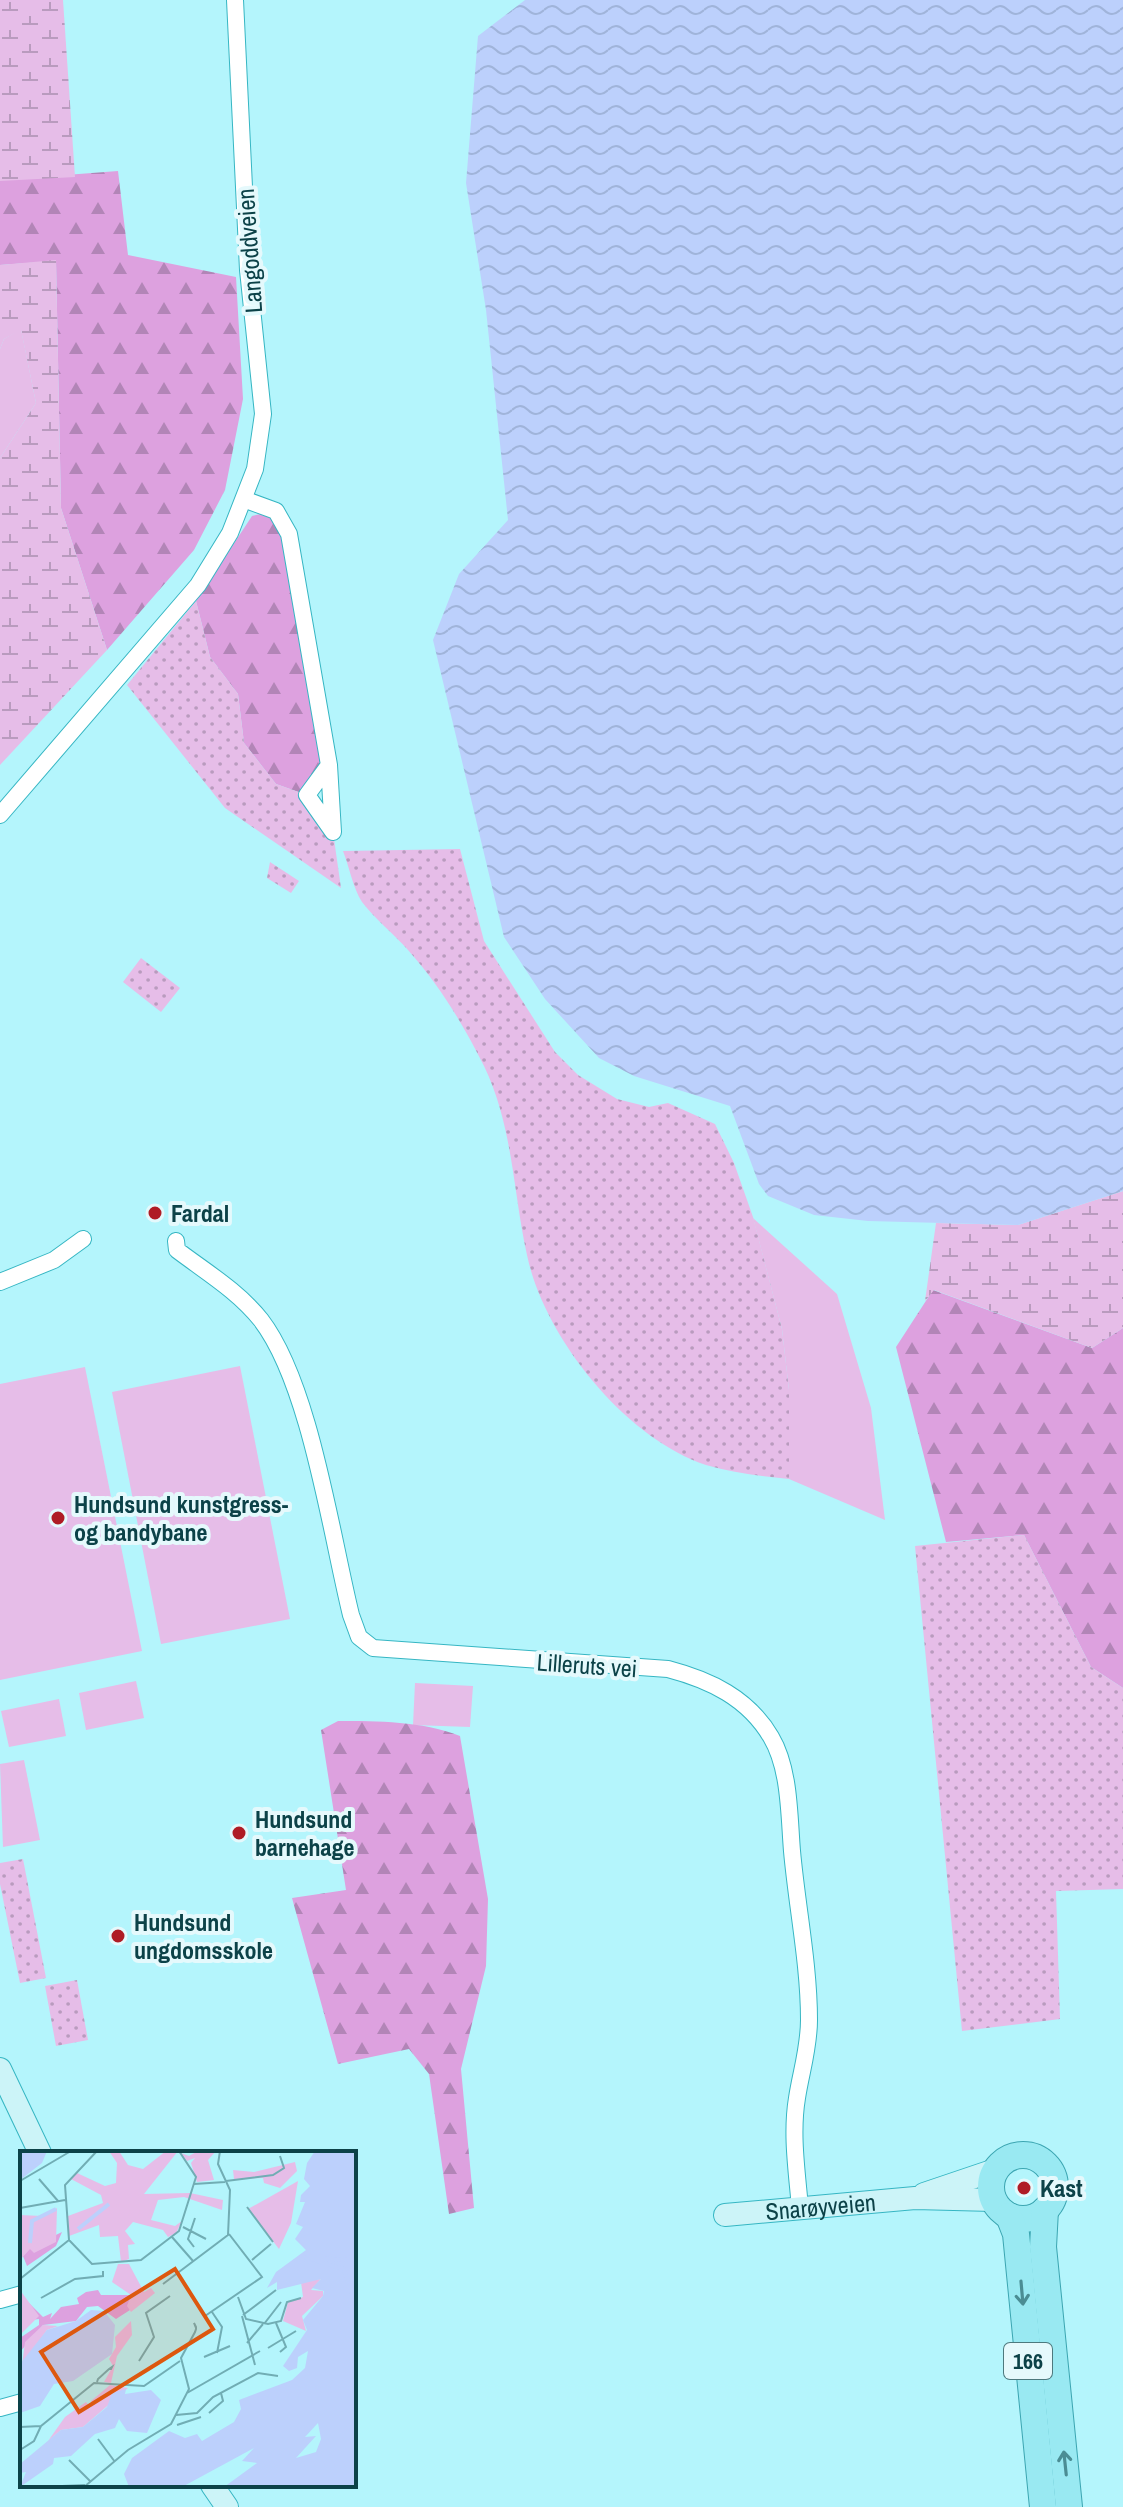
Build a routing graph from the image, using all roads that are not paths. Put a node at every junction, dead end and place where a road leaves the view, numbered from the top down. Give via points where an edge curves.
1 (235, 0) edge
2 (246, 500) junction
3 (329, 765) dead end
4 (0, 815) edge
5 (83, 1239) dead end
6 (176, 1241) dead end
7 (0, 1282) edge
8 (0, 2069) edge
9 (39, 2151) edge
10 (995, 2170) junction
11 (915, 2198) junction
12 (800, 2208) junction
13 (1001, 2208) junction
14 (1045, 2210) junction
15 (725, 2215) dead end
16 (20, 2295) edge
17 (0, 2300) edge
18 (20, 2403) edge
19 (0, 2408) edge
20 (213, 2487) edge
21 (227, 2507) edge
22 (1043, 2507) edge
23 (1069, 2507) edge

1 - 2 street, Langoddveien via 248,270 263,414 261,445
2 - 3 street via 276,511 289,534
2 - 4 street, Langoddveien via 189,597
5 - 7 street via 54,1260
6 - 12 street, Lilleruts vei via 177,1250 244,1303 279,1348 309,1439 359,1637 373,1648 668,1669 729,1692 772,1739 786,1793 809,2019 795,2129
8 - 9 street
10 - 11 street, Snarøyveien
10 - 13 main road, 166 via 990,2188
10 - 14 main road, 166 via 1018,2155 1045,2164 1055,2183
11 - 12 street, Snarøyveien
11 - 13 street, Snarøyveien
12 - 15 street, Snarøyveien
13 - 14 main road via 1032,2218
13 -> 22 main road, 166 via 1016,2234
23 -> 14 main road, 166 via 1043,2247
16 - 17 street
18 - 19 street
20 - 21 street

